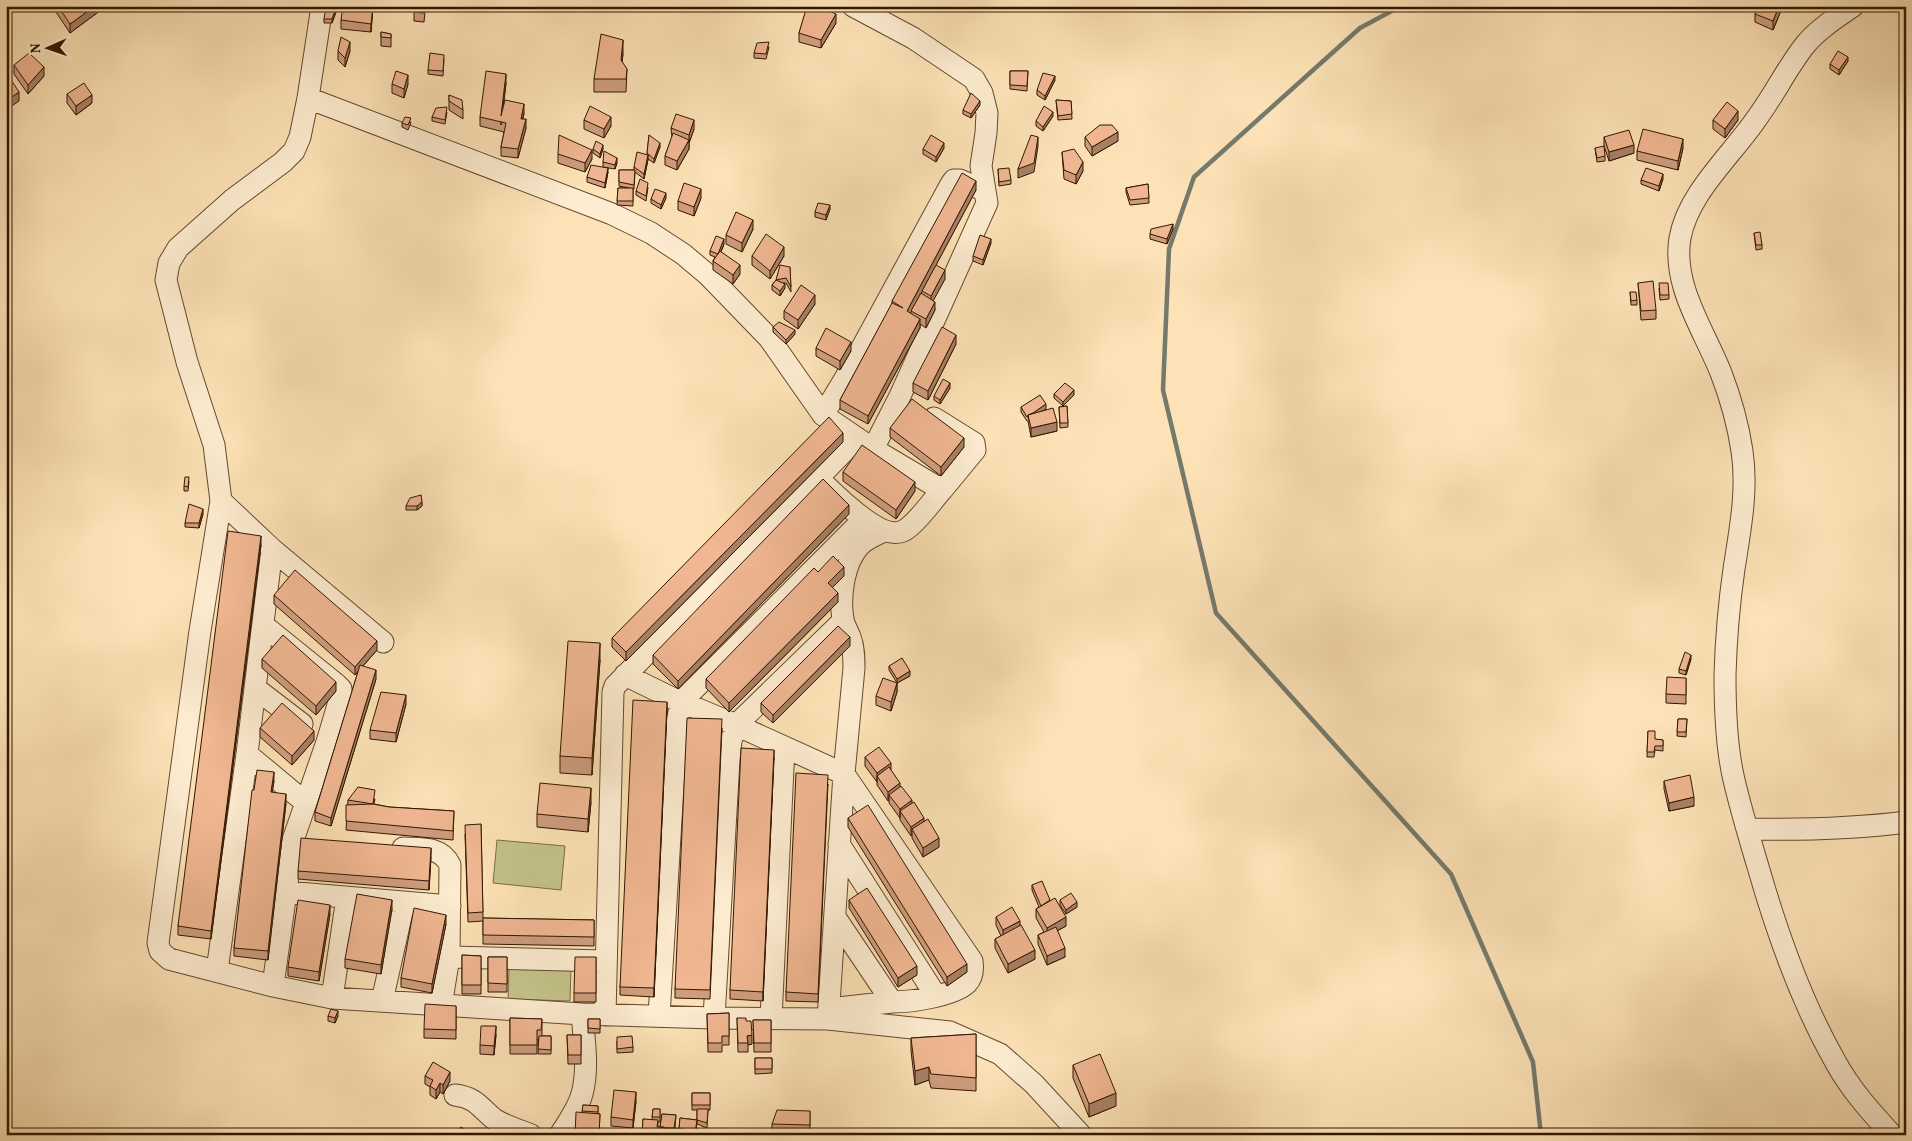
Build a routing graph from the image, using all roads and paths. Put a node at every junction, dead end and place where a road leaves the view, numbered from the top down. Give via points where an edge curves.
1 (322, 6) edge
2 (853, 6) edge
3 (1853, 6) edge
4 (308, 98) junction
5 (986, 191) junction
6 (900, 396) junction
7 (823, 415) junction
8 (865, 444) junction
9 (819, 479) junction
10 (942, 490) junction
11 (222, 501) junction
12 (864, 519) junction
13 (884, 531) junction
14 (272, 549) junction
15 (843, 621) junction
16 (262, 625) junction
17 (383, 642) dead end
18 (625, 675) junction
19 (255, 688) junction
20 (681, 702) junction
21 (736, 725) junction
22 (327, 742) junction
23 (784, 747) junction
24 (247, 754) junction
25 (844, 774) junction
26 (306, 803) junction
27 (1906, 822) edge
28 (1747, 829) junction
29 (839, 844) junction
30 (382, 846) edge
31 (286, 892) junction
32 (347, 898) junction
33 (404, 903) junction
34 (450, 906) junction
35 (835, 917) junction
36 (449, 957) junction
37 (607, 961) junction
38 (218, 971) junction
39 (273, 986) junction
40 (936, 996) junction
41 (332, 998) junction
42 (382, 1001) junction
43 (892, 1002) junction
44 (441, 1006) junction
45 (582, 1014) junction
46 (605, 1014) junction
47 (828, 1014) junction
48 (659, 1016) junction
49 (714, 1018) junction
50 (771, 1018) junction
51 (455, 1095) dead end
52 (531, 1135) edge
53 (560, 1135) edge
54 (1081, 1135) edge
55 (1892, 1135) edge

1 - 4 street
2 - 5 street via 913,38 974,79 987,113 980,166
3 - 28 street via 1819,30 1804,46 1757,119 1698,196 1686,216 1680,239 1682,282 1734,410 1742,455 1743,508 1727,628 1725,678 1733,777
4 - 7 street via 612,214 651,233 708,275 769,338
4 - 11 street via 294,150 178,248 169,262 166,280 187,362 214,445
5 - 6 street via 987,203
5 - 7 street via 960,180 951,184
6 - 8 street
6 - 10 street via 974,443 975,450
7 - 8 street
8 - 9 street
8 - 10 street
9 - 12 street
9 - 18 street
10 - 13 street via 905,530 895,533
11 - 14 street
11 - 38 street via 200,631 158,942 160,951 169,959
12 - 13 street
12 - 20 street
13 - 15 street via 861,543 853,554 842,594
14 - 16 street
14 - 17 street
15 - 21 street
15 - 25 street via 854,651
16 - 19 street
16 - 22 street via 341,689
18 - 20 street
18 - 37 street via 613,692
19 - 22 street
19 - 24 street
20 - 21 street
20 - 48 street via 676,722
21 - 23 street
21 - 49 street via 729,760
22 - 26 street
23 - 25 street
23 - 50 street
24 - 26 street
24 - 38 street
25 - 29 street
25 - 40 street via 972,961 971,978 966,983
26 - 31 street via 303,841
27 - 28 street via 1811,830
28 - 55 street via 1787,957 1811,1015 1836,1063 1864,1104
29 - 35 street
29 - 40 street
30 - 34 street via 432,850 446,858 450,865
31 - 32 street
31 - 39 street
32 - 33 street
32 - 41 street
33 - 34 street
33 - 42 street
34 - 36 street
35 - 43 street
35 - 47 street
36 - 37 street
36 - 44 street
37 - 46 street
38 - 39 street
39 - 41 street
40 - 43 street
41 - 42 street
42 - 44 street
43 - 47 street
44 - 45 street
45 - 46 street
45 - 53 street via 586,1074 582,1095
46 - 48 street
47 - 50 street
47 - 54 street via 950,1032 1000,1054 1034,1084
48 - 49 street
49 - 50 street
51 - 52 street via 475,1100 494,1119

